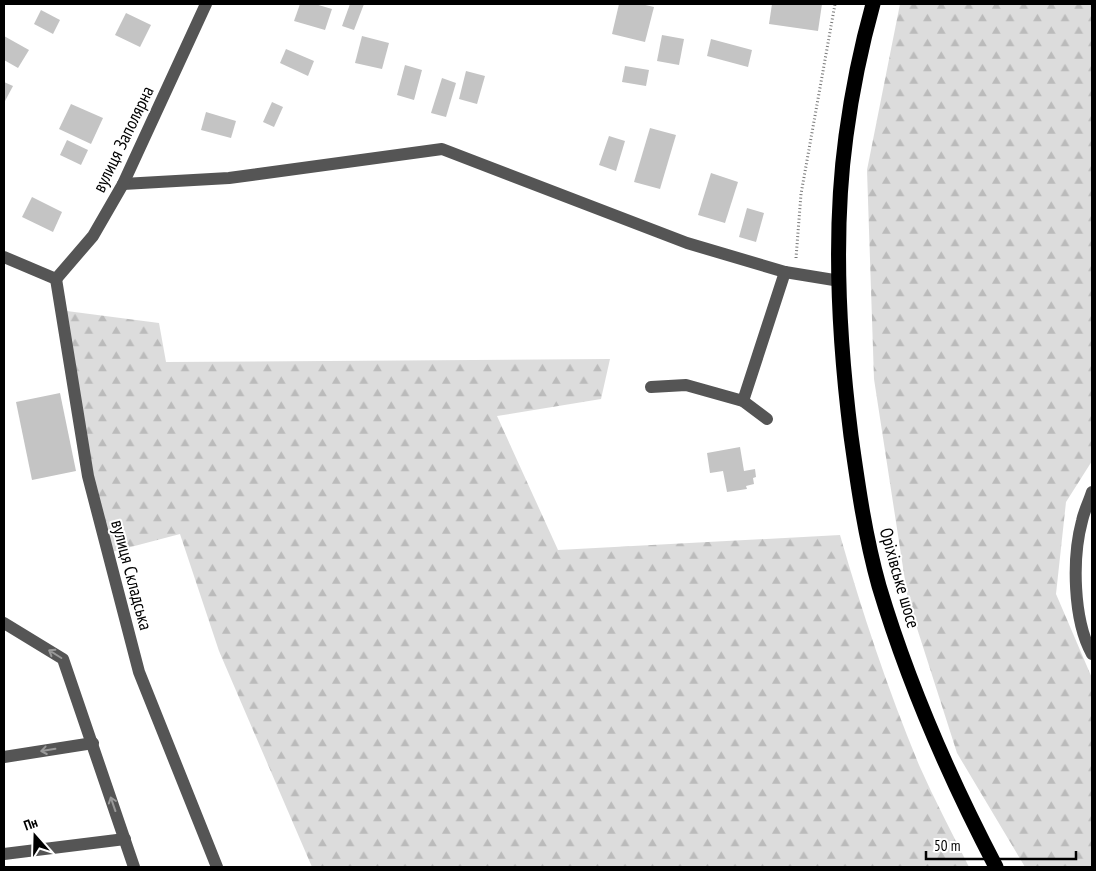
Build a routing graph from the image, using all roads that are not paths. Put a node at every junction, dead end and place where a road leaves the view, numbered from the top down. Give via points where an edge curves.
1 (206, 4) edge
2 (873, 4) edge
3 (123, 184) junction
4 (4, 256) edge
5 (790, 272) junction
6 (56, 279) junction
7 (840, 281) junction
8 (651, 387) dead end
9 (743, 401) junction
10 (767, 419) dead end
11 (1092, 492) edge
12 (4, 623) edge
13 (1092, 654) edge
14 (92, 743) junction
15 (4, 757) edge
16 (125, 839) junction
17 (4, 854) edge
18 (134, 867) edge
19 (217, 867) edge
20 (996, 867) edge

1 - 3 street, вулиця Заполярна
2 - 7 highway, Оріхівське шосе via 846,136 840,205
3 - 5 street via 229,178 442,149 687,242
3 - 6 street, вулиця Заполярна via 93,236
4 - 6 street
5 - 7 street
5 - 9 street
6 - 19 street, вулиця Складська via 88,476 139,672
7 - 20 highway, Оріхівське шосе via 846,393 860,506 879,585 934,736 964,806
8 - 9 street via 686,385
9 - 10 street
11 - 13 street via 1082,521 1075,573 1080,616
14 -> 12 street via 62,659
14 -> 15 street
16 -> 14 street
16 - 17 street
16 - 18 street

